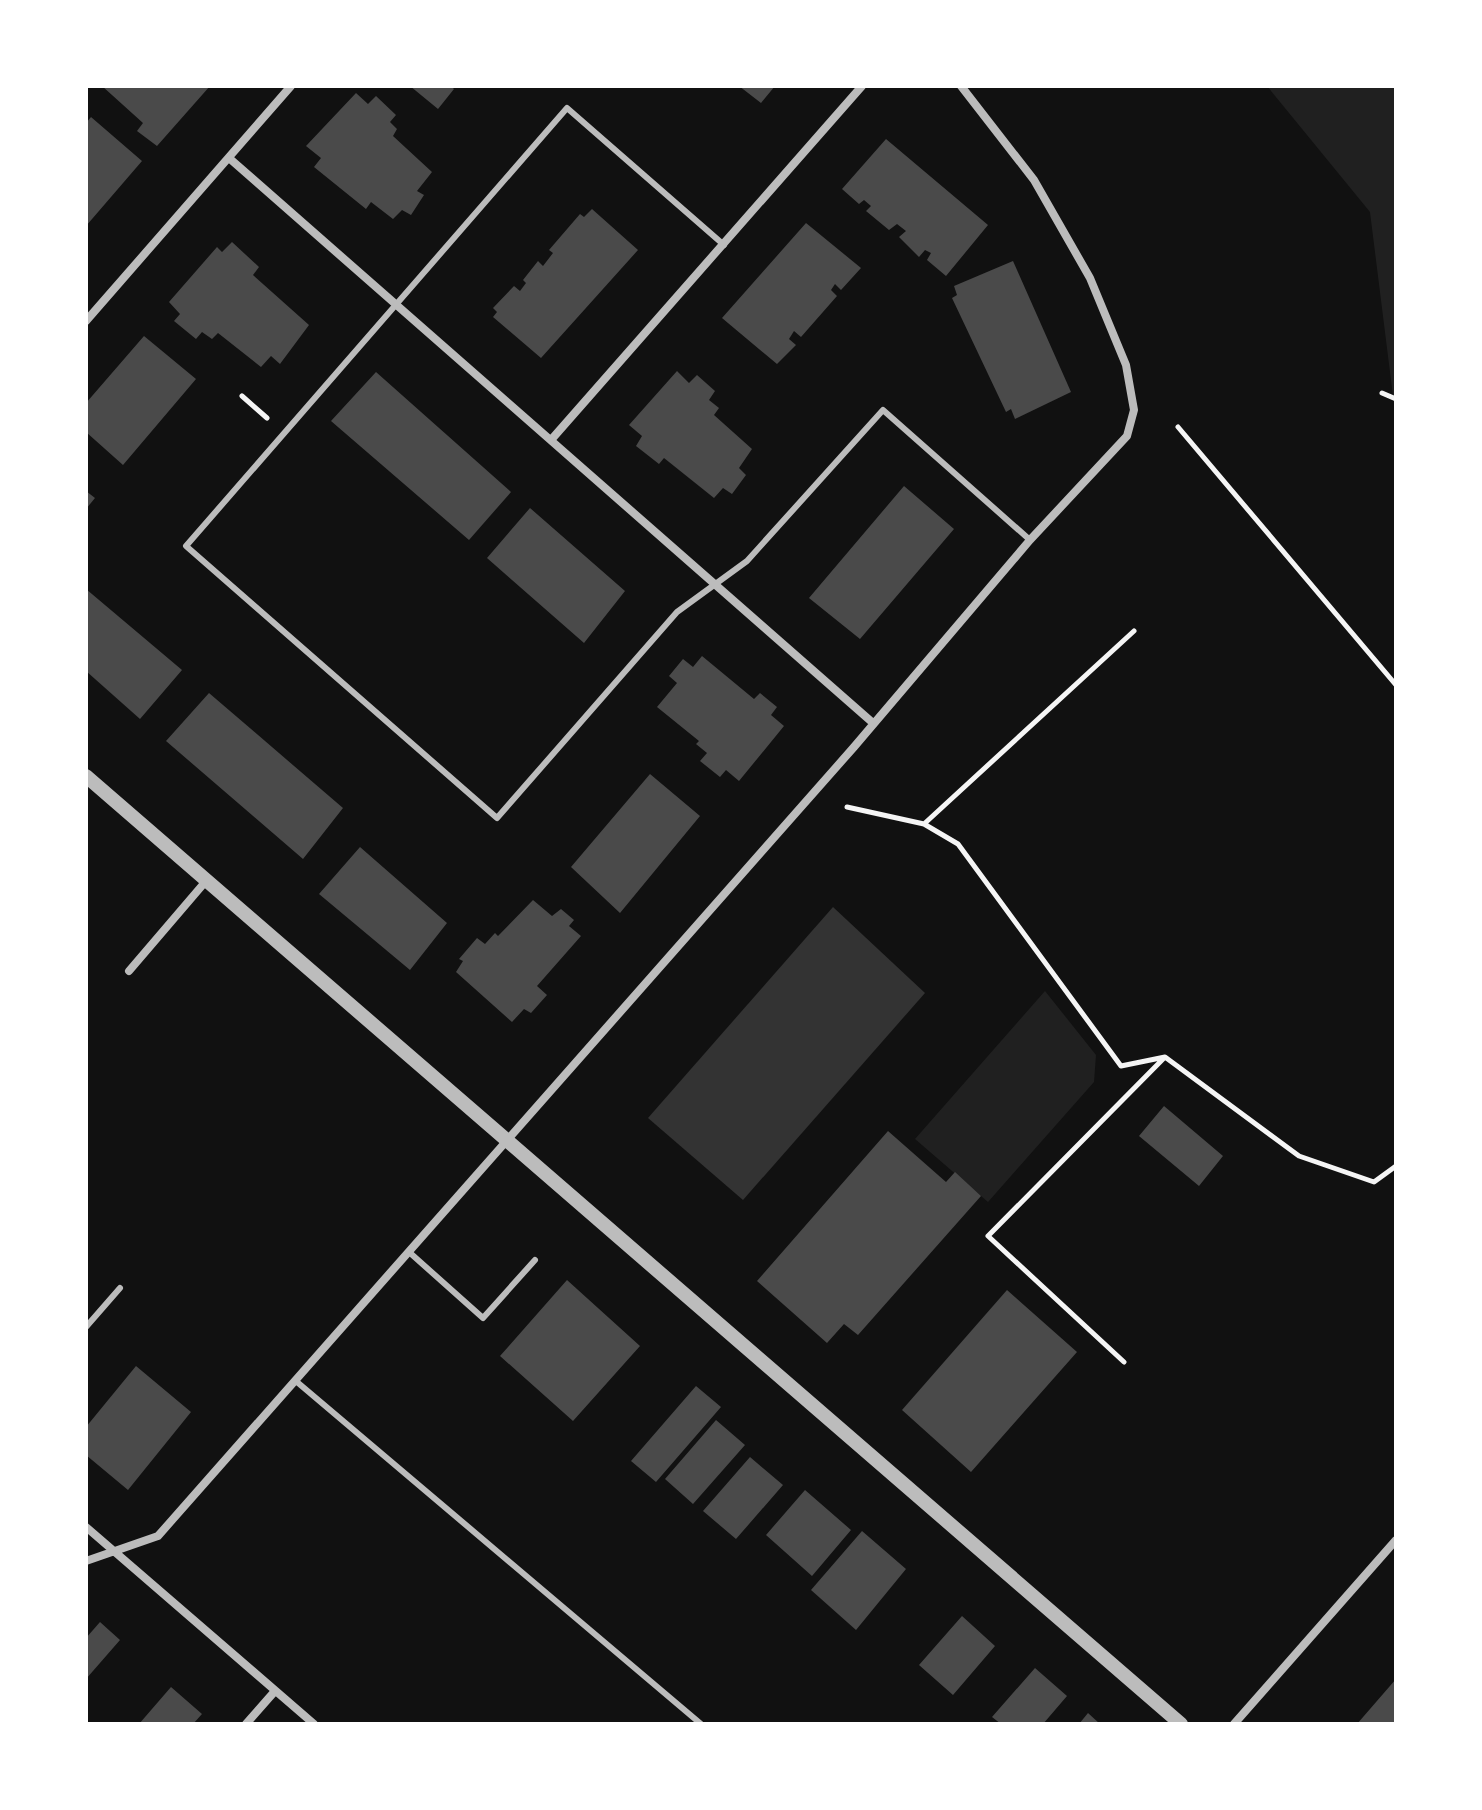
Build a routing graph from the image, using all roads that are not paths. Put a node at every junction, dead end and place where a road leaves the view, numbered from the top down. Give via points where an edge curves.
1 (291, 86) edge
2 (862, 86) edge
3 (961, 86) edge
4 (229, 158) junction
5 (724, 245) junction
6 (396, 304) junction
7 (86, 321) edge
8 (551, 440) junction
9 (1030, 540) junction
10 (714, 584) junction
11 (873, 723) junction
12 (86, 776) edge
13 (206, 881) junction
14 (129, 971) dead end
15 (508, 1140) junction
16 (409, 1252) junction
17 (535, 1260) dead end
18 (120, 1288) dead end
19 (86, 1327) edge
20 (297, 1382) junction
21 (86, 1527) edge
22 (1396, 1540) edge
23 (115, 1551) junction
24 (86, 1561) edge
25 (275, 1691) junction
26 (246, 1724) edge
27 (314, 1724) edge
28 (701, 1724) edge
29 (1181, 1724) edge
30 (1234, 1724) edge

1 - 4 street
2 - 5 street
3 - 9 street via 1034,180 1090,278 1126,365 1134,410 1127,436
4 - 6 street
4 - 7 street
5 - 6 lane via 567,108
5 - 8 street
6 - 8 street
6 - 10 lane via 186,546 497,818 677,612
8 - 10 street
9 - 10 lane via 883,410 747,561
9 - 11 street
10 - 11 street
11 - 15 street
12 - 13 street
13 - 14 street
13 - 15 street
15 - 16 street
15 - 29 street
16 - 17 lane via 483,1318
16 - 20 street
18 - 19 lane
20 - 23 street via 158,1536
20 - 28 lane
21 - 23 street
22 - 30 street
23 - 24 street
23 - 25 street
25 - 26 street
25 - 27 street

